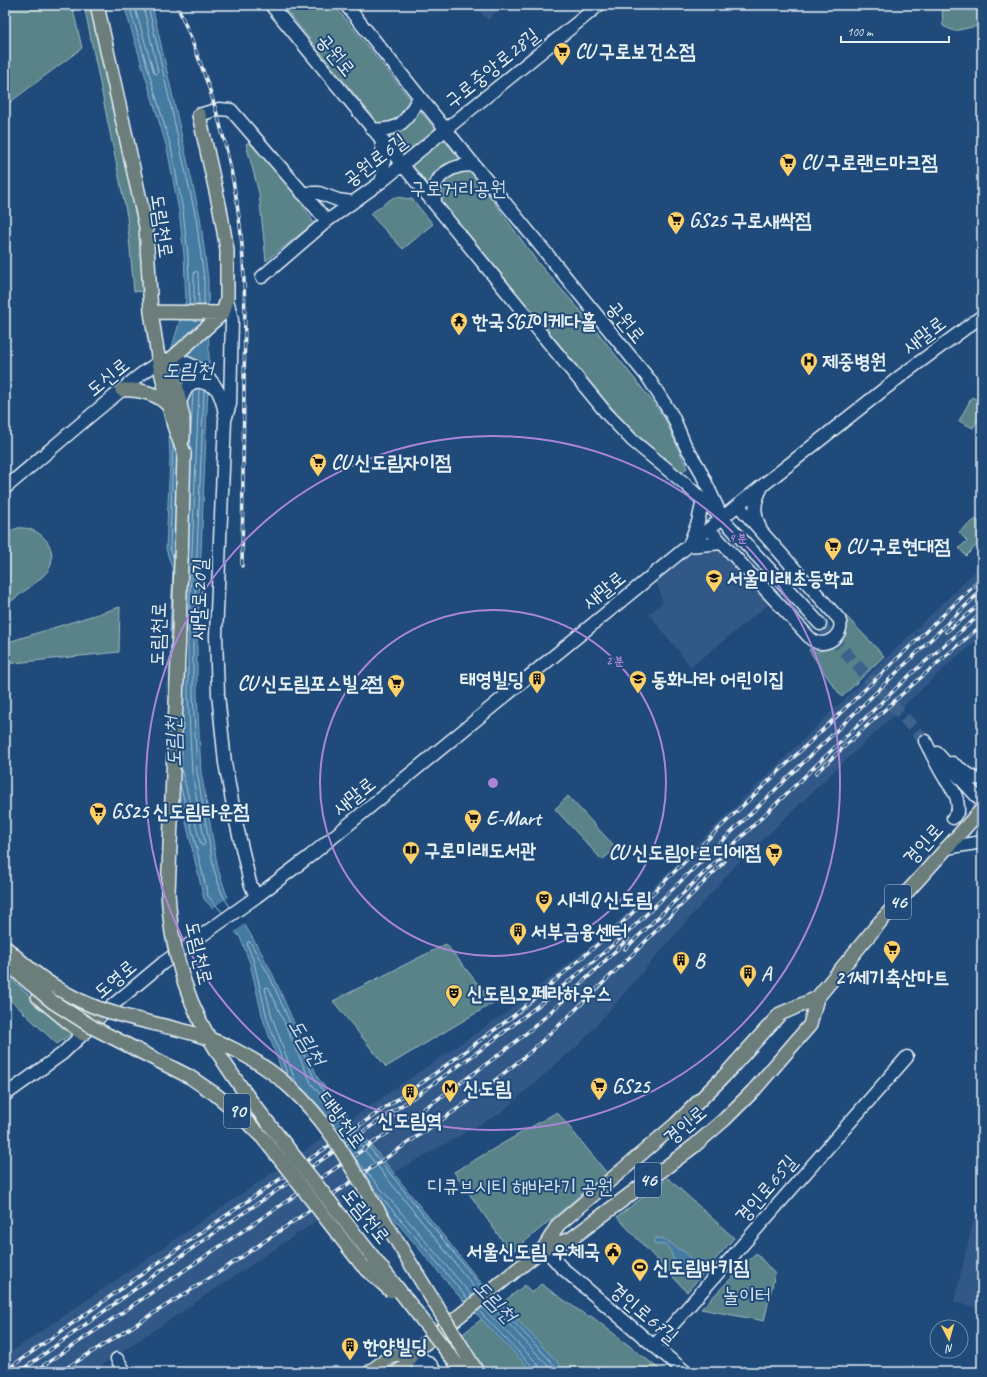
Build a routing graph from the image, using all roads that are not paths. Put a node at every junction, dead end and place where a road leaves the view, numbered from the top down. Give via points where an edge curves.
1 (97, 5) edge
2 (271, 5) edge
3 (346, 5) edge
4 (599, 5) edge
5 (419, 97) junction
6 (199, 115) joint
7 (372, 129) junction
8 (446, 129) junction
9 (380, 139) junction
10 (402, 165) junction
11 (475, 166) junction
12 (381, 182) junction
13 (302, 192) junction
14 (352, 202) junction
15 (435, 204) junction
16 (327, 221) junction
17 (262, 277) dead end
18 (227, 299) junction
19 (151, 312) junction
20 (223, 313) junction
21 (982, 316) edge
22 (165, 361) junction
23 (122, 390) junction
24 (218, 392) junction
25 (175, 405) junction
26 (225, 420) junction
27 (763, 485) junction
28 (5, 488) edge
29 (703, 500) junction
30 (738, 505) junction
31 (722, 518) junction
32 (709, 529) junction
33 (761, 531) junction
34 (722, 543) junction
35 (688, 546) junction
36 (820, 624) tunnel mouth
37 (925, 741) junction
38 (982, 779) edge
39 (982, 802) edge
40 (982, 809) edge
41 (952, 818) dead end
42 (982, 842) edge
43 (946, 848) junction
44 (255, 898) junction
45 (5, 940) edge
46 (5, 947) edge
47 (5, 961) edge
48 (5, 968) edge
49 (817, 998) junction
50 (97, 1019) junction
51 (83, 1034) junction
52 (907, 1057) dead end
53 (5, 1095) edge
54 (544, 1248) junction
55 (421, 1318) junction
56 (654, 1346) junction
57 (417, 1349) junction
58 (117, 1359) dead end
59 (125, 1372) edge
60 (370, 1372) edge
61 (397, 1372) edge
62 (422, 1372) edge
63 (436, 1372) edge
64 (463, 1372) edge
65 (477, 1372) edge
66 (686, 1372) edge

1 - 19 main road, 도림천로 via 146,227
2 - 7 main road, 공원로
3 - 5 main road, 공원로
4 - 8 main road, 구로중앙로28길
5 - 7 main road via 411,114 403,122 388,130
5 - 8 main road, 공원로
6 - 13 main road via 219,109 231,110
6 - 18 main road via 226,243
7 - 9 main road, 공원로
8 - 10 main road, 공원로6길
8 - 11 main road, 공원로
9 - 10 main road, 공원로
9 - 12 main road via 384,161
10 - 12 main road, 공원로6길
10 - 15 main road, 공원로
11 - 15 main road via 464,165 452,169 439,180
11 - 31 main road, 공원로 via 653,385 699,468
12 - 14 main road, 공원로6길
13 - 14 main road
13 - 16 main road
14 - 16 main road, 공원로6길
15 - 29 main road, 공원로 via 608,415 633,441
16 - 17 main road, 공원로6길
18 - 20 main road
18 - 26 main road, 새말로20길 via 232,320 232,335 230,404
19 - 20 main road
19 - 22 main road, 도림천로
20 - 22 main road
21 - 27 main road, 새말로
22 - 23 main road, 도신로 via 145,371
22 - 24 main road via 182,361 199,368
22 - 25 main road, 도림천로
23 - 25 main road via 147,393
23 - 28 main road, 도신로
24 - 25 main road via 200,382 192,383
24 - 26 main road
25 - 55 main road, 도림천로, bridge via 183,418 184,453 168,893 172,931 184,982 202,1027 227,1068
26 - 44 main road, 새말로20길 via 216,636 218,694 225,763 236,822
27 - 30 main road, 새말로
27 - 33 main road via 756,498 755,510
29 - 31 main road, 공원로
29 - 35 main road via 698,522
30 - 31 main road, 새말로
30 - 33 main road
31 - 32 main road, 새말로
31 - 36 main road, 공원로
32 - 34 main road
32 - 35 main road, 새말로
33 - 34 main road via 839,619 840,629 835,637 825,644 816,643 811,639
34 - 35 main road
35 - 44 main road, 새말로 via 310,856
37 - 38 main road via 961,770 974,778
37 - 39 main road
37 - 41 main road via 954,790 958,811
40 - 43 main road, 경인로 / 46
42 - 43 main road
43 - 49 main road, 경인로 / 46
44 - 50 main road, 도영로 via 175,954
45 - 50 main road
46 - 65 main road, 대방천로, bridge via 48,983 82,1001 212,1040 266,1068 294,1090 317,1114 333,1137
47 - 55 main road, 90, bridge via 53,1002 94,1028 190,1077 237,1112 263,1138 362,1265
48 - 51 main road
49 - 54 main road, 경인로 / 46 via 780,1014 676,1124 558,1225
49 - 54 main road, 경인로 / 46 via 810,1026 725,1119 694,1146 571,1239
50 - 51 main road, 도영로
51 - 53 main road, 도영로 via 62,1054
52 - 56 main road, 경인로65길
54 - 56 main road, 경인로67길 via 561,1267
54 - 57 main road, 경인로, bridge
55 - 64 main road, 도림천로, bridge
56 - 66 main road, 경인로67길
57 - 60 main road via 392,1355
57 - 61 main road, 경인로
57 - 62 main road
57 - 63 main road
58 - 59 main road

